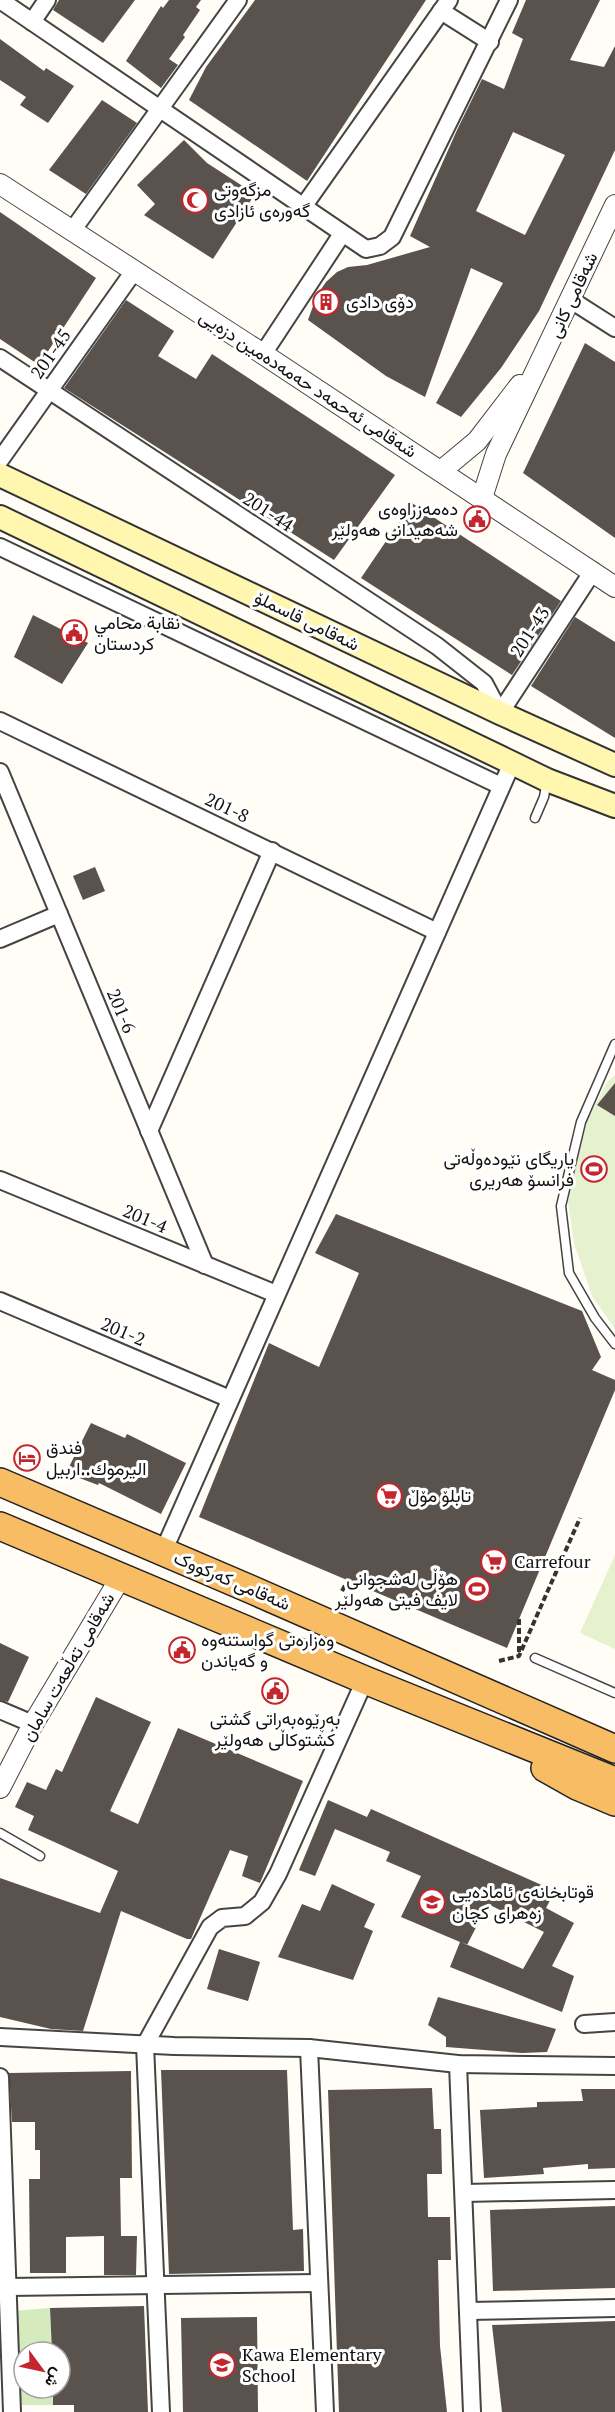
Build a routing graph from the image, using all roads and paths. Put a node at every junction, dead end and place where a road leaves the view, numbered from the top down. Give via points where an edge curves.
1 (0, 0) edge
2 (47, 0) edge
3 (238, 0) edge
4 (509, 0) edge
5 (445, 5) edge
6 (32, 22) junction
7 (490, 42) junction
8 (160, 110) junction
9 (0, 184) edge
10 (615, 205) edge
11 (303, 207) junction
12 (72, 231) junction
13 (342, 234) junction
14 (134, 271) junction
15 (570, 300) junction
16 (615, 328) edge
17 (546, 352) junction
18 (263, 354) junction
19 (0, 358) edge
20 (48, 391) junction
21 (0, 460) edge
22 (441, 471) junction
23 (0, 475) edge
24 (482, 498) junction
25 (0, 517) edge
26 (0, 547) edge
27 (207, 572) junction
28 (593, 572) junction
29 (615, 587) edge
30 (190, 608) junction
31 (500, 713) junction
32 (0, 721) edge
33 (512, 763) junction
34 (615, 765) edge
35 (0, 772) edge
36 (547, 780) junction
37 (501, 786) junction
38 (615, 806) edge
39 (535, 818) dead end
40 (272, 851) junction
41 (59, 914) junction
42 (437, 932) junction
43 (0, 939) edge
44 (615, 1044) edge
45 (149, 1131) junction
46 (0, 1180) edge
47 (205, 1265) junction
48 (276, 1294) junction
49 (0, 1301) edge
50 (615, 1344) edge
51 (230, 1399) junction
52 (0, 1482) edge
53 (580, 1518) dead end
54 (0, 1526) edge
55 (163, 1552) junction
56 (121, 1578) junction
57 (348, 1580) dead end
58 (342, 1591) dead end
59 (519, 1619) dead end
60 (519, 1656) junction
61 (535, 1658) dead end
62 (499, 1661) dead end
63 (365, 1680) junction
64 (463, 1682) junction
65 (615, 1693) edge
66 (0, 1710) edge
67 (444, 1713) junction
68 (33, 1724) junction
69 (615, 1730) edge
70 (615, 1749) edge
71 (615, 1781) edge
72 (0, 1788) edge
73 (615, 1802) edge
74 (0, 1833) edge
75 (40, 1856) dead end
76 (615, 2022) edge
77 (584, 2024) dead end
78 (0, 2037) edge
79 (145, 2045) junction
80 (309, 2048) junction
81 (458, 2064) junction
82 (615, 2066) edge
83 (0, 2077) edge
84 (615, 2190) edge
85 (464, 2193) junction
86 (319, 2283) junction
87 (157, 2285) junction
88 (8, 2287) junction
89 (615, 2308) edge
90 (468, 2312) junction
91 (5, 2355) edge
92 (12, 2412) edge
93 (161, 2412) edge
94 (325, 2412) edge
95 (472, 2412) edge

1 - 6 street
2 - 6 street
3 - 8 street
4 - 7 street
5 - 7 street
5 - 11 street
6 - 8 street
7 - 13 street via 392,237 380,246 366,249
8 - 11 street
8 - 12 street
9 - 12 street, شەقامی ئەحمەد حەمەدەمین دزەیی
10 - 15 street, شەقامی کانی
11 - 13 street
12 - 14 street, شەقامی ئەحمەد حەمەدەمین دزەیی
13 - 18 street
14 - 18 street, شەقامی ئەحمەد حەمەدەمین دزەیی
14 - 20 street, 201-45
15 - 16 street
15 - 17 street, شەقامی کانی
17 - 22 street, شەقامی کانی via 477,441
17 - 24 street, شەقامی کانی via 496,454
18 - 22 street, شەقامی ئەحمەد حەمەدەمین دزەیی
19 - 20 street, 201-44
20 - 21 street, 201-45
20 - 31 street, 201-44 via 437,646 483,683
22 - 24 street, شەقامی ئەحمەد حەمەدەمین دزەیی
23 - 27 main road, شەقامی قاسملۆ
24 - 28 street, شەقامی ئەحمەد حەمەدەمین دزەیی
25 - 30 main road
26 - 37 street
27 - 30 main road
27 - 31 main road, شەقامی قاسملۆ
28 - 29 street, شەقامی ئەحمەد حەمەدەمین دزەیی
28 - 31 street, 201-43
30 - 33 main road
31 - 34 main road, شەقامی قاسملۆ
32 - 40 street, 201-8
33 - 36 main road
33 - 37 street
35 - 41 street, 201-6
36 - 38 main road
36 - 39 lane
37 - 42 street
40 - 42 street, 201-8
40 - 45 street
41 - 43 street
41 - 45 street, 201-6
42 - 48 street
44 - 50 lane via 581,1122 561,1206 569,1273
45 - 47 street, 201-6
46 - 47 street, 201-4
47 - 48 street, 201-4
48 - 51 street
49 - 51 street, 201-2
51 - 55 street
52 - 55 highway, شەقامی کەرکووک
53 - 60 path
54 - 56 highway
55 - 64 highway, شەقامی کەرکووک
56 - 63 highway
56 - 68 street, شەقامی تەڵعەت سامان
57 - 58 path
59 - 60 path
60 - 62 path
61 - 65 lane
63 - 67 highway
63 - 79 street via 262,1902 246,1916 222,1918 210,1927
64 - 69 highway, شەقامی کەرکووک
64 - 70 highway, شەقامی کەرکووک
66 - 68 street
67 - 71 highway
67 - 73 highway via 577,1786
68 - 72 street, شەقامی تەڵعەت سامان
74 - 75 lane
76 - 77 street
78 - 79 street
79 - 80 street
79 - 87 street
80 - 81 street
80 - 86 street
81 - 82 street
81 - 85 street
83 - 88 street
84 - 85 street
85 - 90 street
86 - 87 street
86 - 94 street
87 - 88 street
87 - 93 street
88 - 91 street
89 - 90 street
90 - 95 street
91 - 92 street

